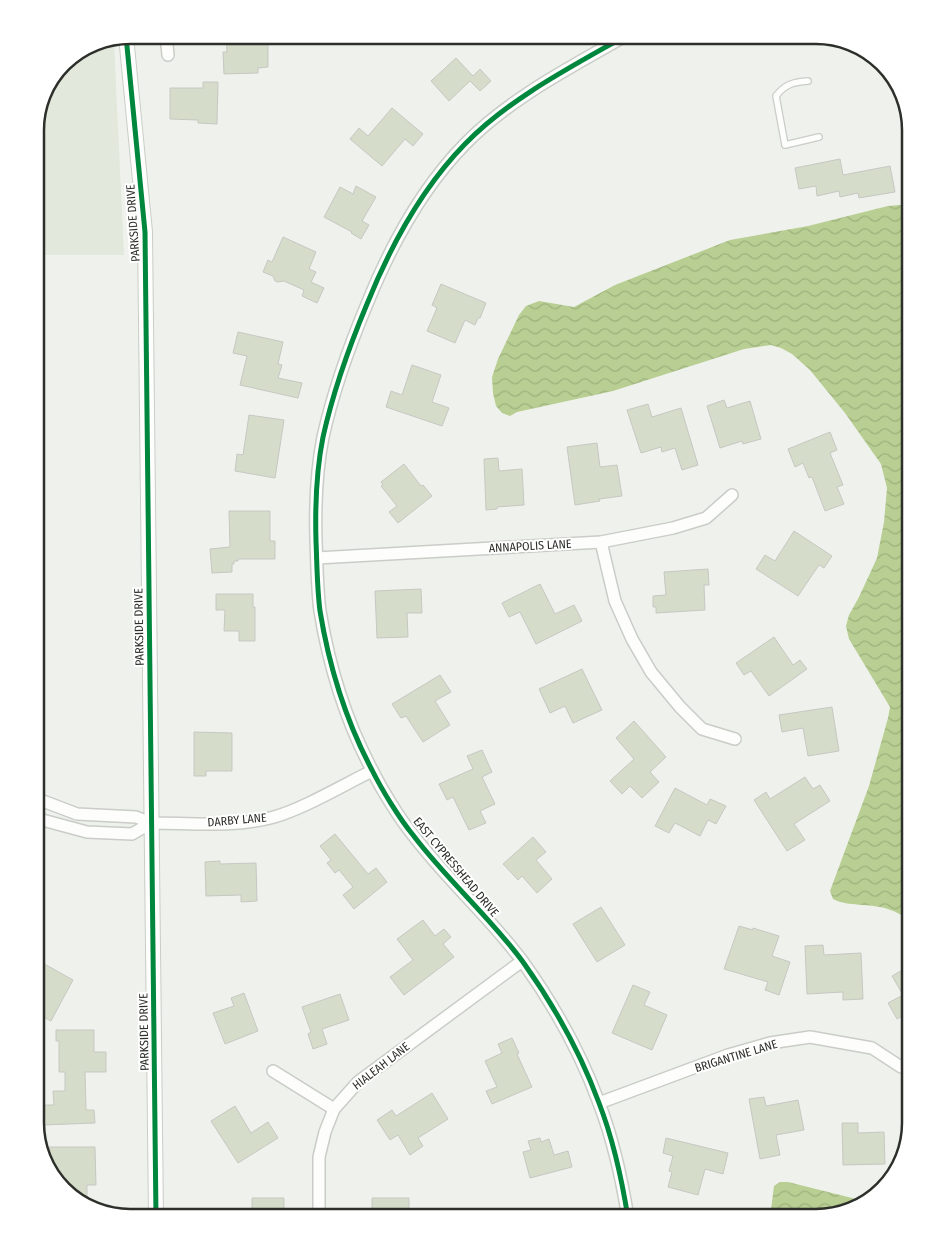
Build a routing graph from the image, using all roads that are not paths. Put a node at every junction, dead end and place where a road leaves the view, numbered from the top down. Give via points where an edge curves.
1 (127, 44) edge
2 (167, 44) edge
3 (611, 44) edge
4 (168, 55) dead end
5 (808, 81) dead end
6 (819, 137) dead end
7 (732, 495) dead end
8 (601, 542) junction
9 (317, 558) junction
10 (735, 739) dead end
11 (372, 771) junction
12 (44, 801) edge
13 (44, 820) edge
14 (151, 824) junction
15 (522, 961) junction
16 (901, 1067) dead end
17 (273, 1071) dead end
18 (599, 1103) junction
19 (334, 1109) junction
20 (156, 1209) edge
21 (319, 1209) edge
22 (626, 1209) edge

1 - 14 street, PARKSIDE DRIVE via 145,232
2 - 4 street
3 - 9 street, EAST CYPRESSHEAD DRIVE via 500,113 465,144 433,183 404,227 379,275 337,384 323,439 315,496
5 - 6 lane via 783,87 776,96 785,145
7 - 8 street, ANNAPOLIS LANE via 706,518
8 - 9 street, ANNAPOLIS LANE
8 - 10 street via 615,601 651,672 702,729
9 - 11 street, EAST CYPRESSHEAD DRIVE via 320,608 331,666
11 - 14 street, DARBY LANE via 274,817 228,823
11 - 15 street, EAST CYPRESSHEAD DRIVE via 412,834
12 - 14 street via 77,814 136,817
13 - 14 street via 87,832 132,834
14 - 20 street, PARKSIDE DRIVE
15 - 18 street, EAST CYPRESSHEAD DRIVE via 552,1006
15 - 19 street, HIALEAH LANE via 358,1082
16 - 18 street, BRIGANTINE LANE via 872,1048 810,1037 770,1043 728,1055
17 - 19 street
18 - 22 street, EAST CYPRESSHEAD DRIVE
19 - 21 street, HIALEAH LANE via 319,1157

